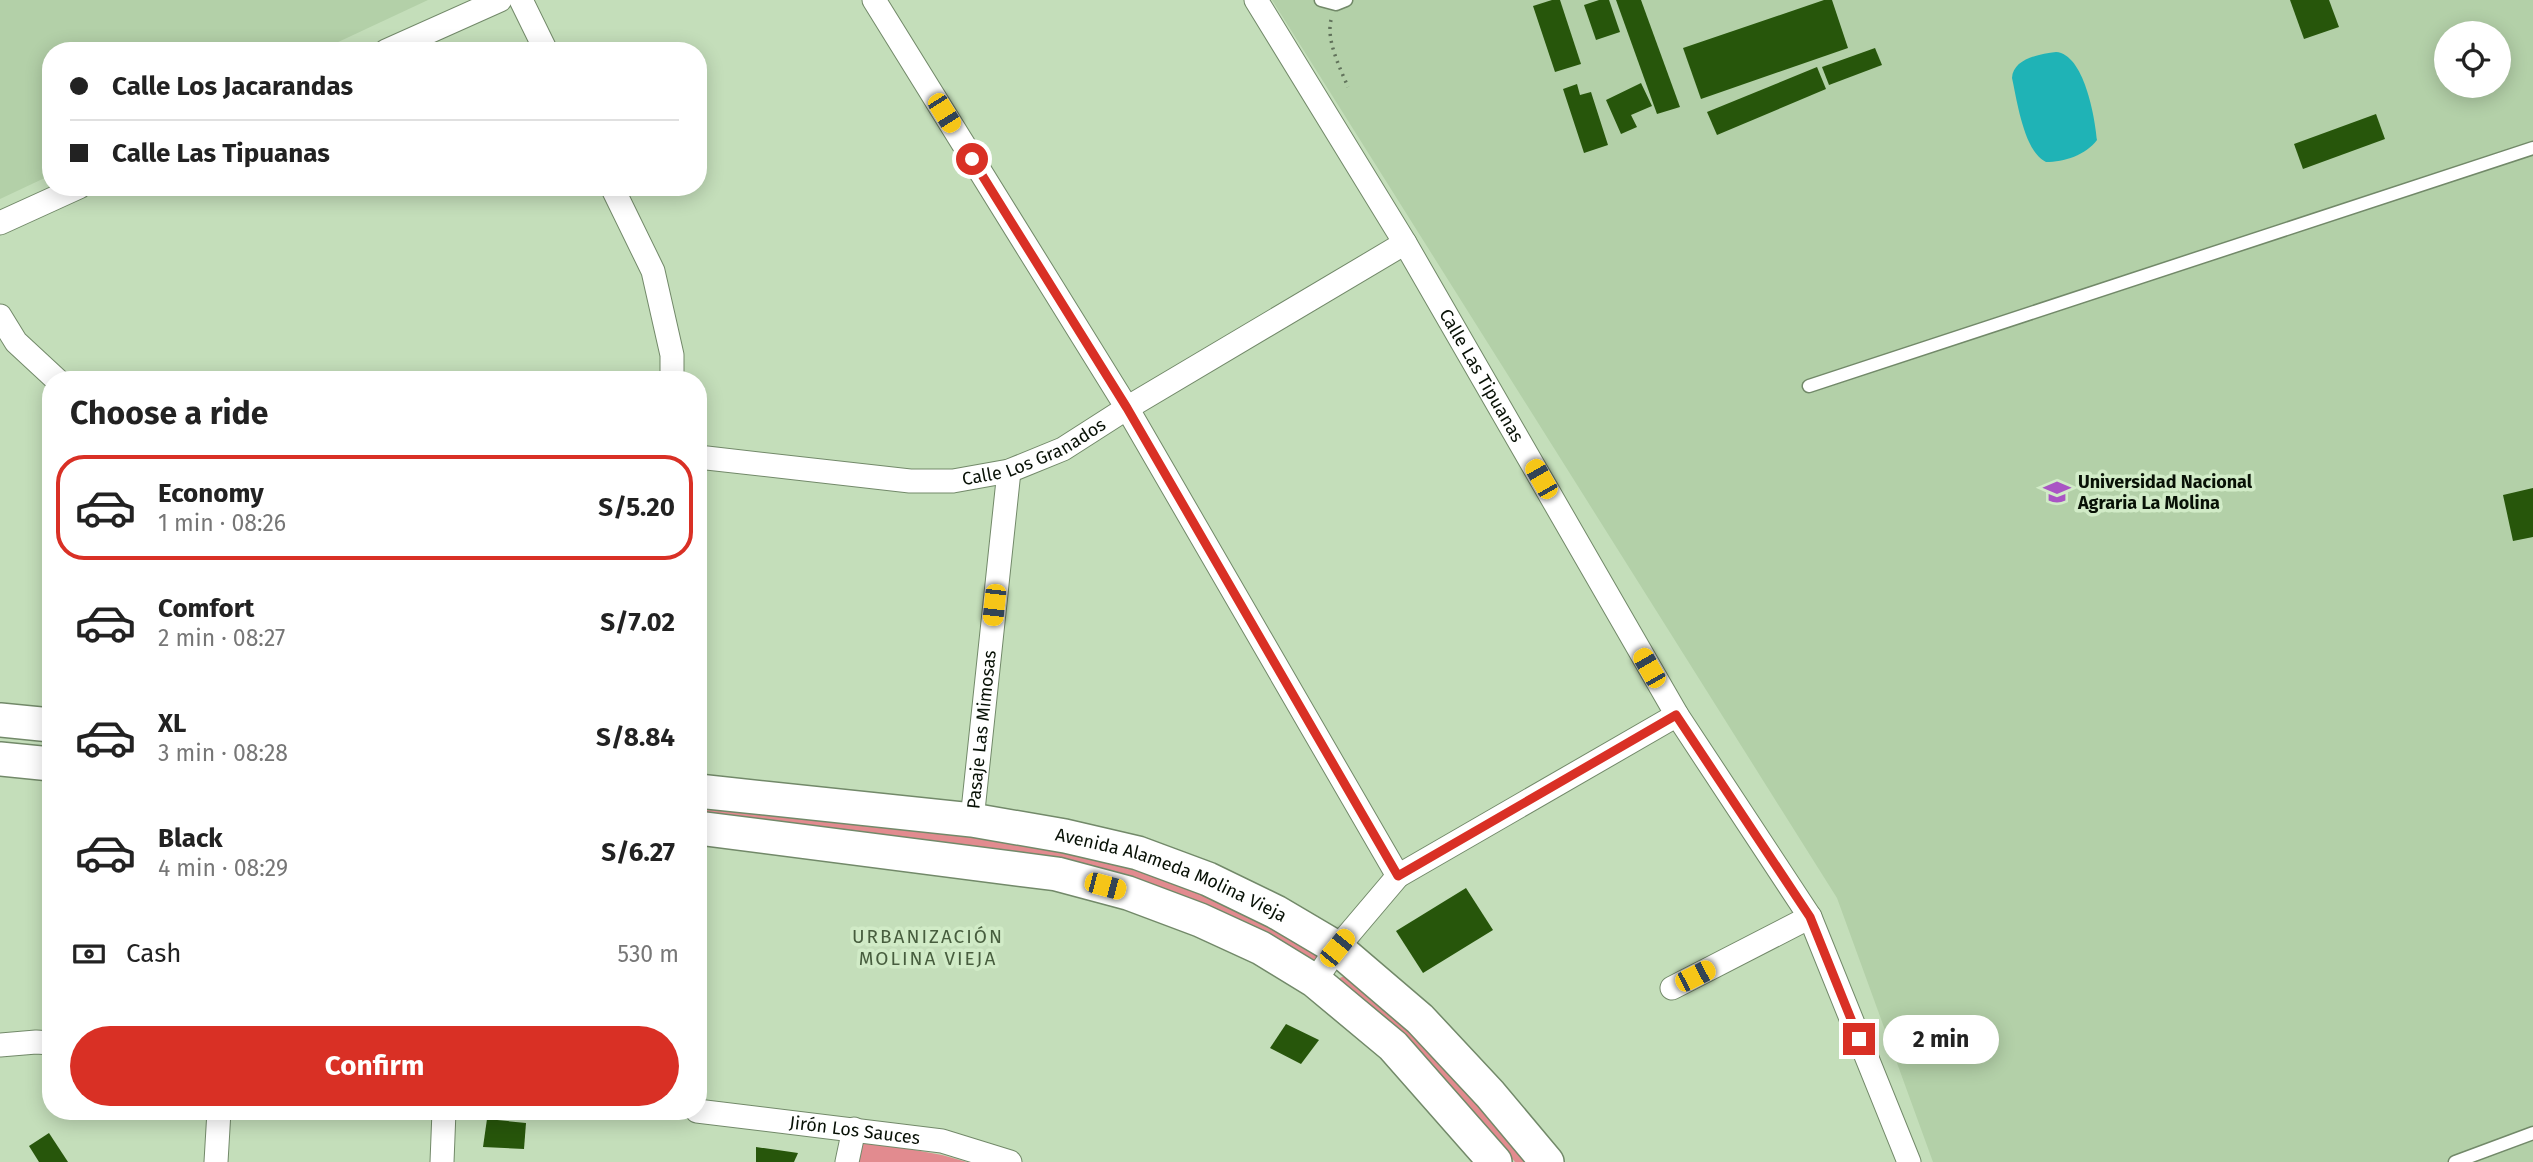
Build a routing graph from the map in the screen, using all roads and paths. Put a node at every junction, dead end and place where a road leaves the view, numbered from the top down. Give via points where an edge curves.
1 (500, 0) edge
2 (521, 0) edge
3 (874, 0) edge
4 (1256, 0) edge
5 (1321, 0) edge
6 (1341, 2) edge
7 (406, 42) edge
8 (541, 42) edge
9 (1348, 86) dead end
10 (2533, 148) edge
11 (59, 196) edge
12 (616, 196) edge
13 (0, 223) edge
14 (1405, 243) junction
15 (0, 317) edge
16 (47, 371) edge
17 (672, 371) edge
18 (1809, 386) dead end
19 (1127, 408) junction
20 (707, 458) edge
21 (1009, 471) junction
22 (1676, 715) junction
23 (0, 720) edge
24 (42, 724) edge
25 (0, 759) edge
26 (42, 763) edge
27 (707, 793) edge
28 (972, 820) junction
29 (707, 829) edge
30 (1398, 876) junction
31 (1810, 917) junction
32 (1337, 948) junction
33 (1315, 981) junction
34 (1672, 988) dead end
35 (42, 1042) edge
36 (0, 1045) edge
37 (707, 1112) edge
38 (218, 1120) edge
39 (444, 1120) edge
40 (854, 1129) junction
41 (2533, 1133) edge
42 (216, 1162) edge
43 (442, 1162) edge
44 (847, 1162) edge
45 (1010, 1162) edge
46 (1494, 1162) edge
47 (1547, 1162) edge
48 (1909, 1162) edge
49 (2455, 1162) edge

1 - 7 street
2 - 8 street
3 - 19 street
4 - 14 street, Calle Las Tipuanas
5 - 6 lane
6 - 9 path via 1329,27
10 - 18 lane
11 - 13 street
12 - 17 street via 653,271
14 - 19 street, Calle Los Granados
14 - 22 street, Calle Las Tipuanas
15 - 16 street via 16,342
19 - 21 street, Calle Los Granados via 1063,449
19 - 30 street
20 - 21 street, Calle Los Granados via 910,481 953,481
21 - 28 street, Pasaje Las Mimosas
22 - 30 street
22 - 31 street, Calle Las Tipuanas
23 - 24 street
25 - 26 street
27 - 28 street, Avenida Alameda Molina Vieja
28 - 32 street, Avenida Alameda Molina Vieja via 1139,853 1208,878
29 - 33 street, Avenida Alameda Molina Vieja via 1057,874 1129,893 1200,920 1261,948
30 - 32 street
31 - 34 street
31 - 48 street, Calle Las Tipuanas
32 - 33 street
32 - 47 street, Avenida Alameda Molina Vieja via 1420,1019
33 - 46 street, Avenida Alameda Molina Vieja via 1393,1046
35 - 36 street
37 - 40 street, Jirón Los Sauces
38 - 42 street
39 - 43 street
40 - 44 street
40 - 45 street, Jirón Los Sauces via 942,1141
41 - 49 lane

